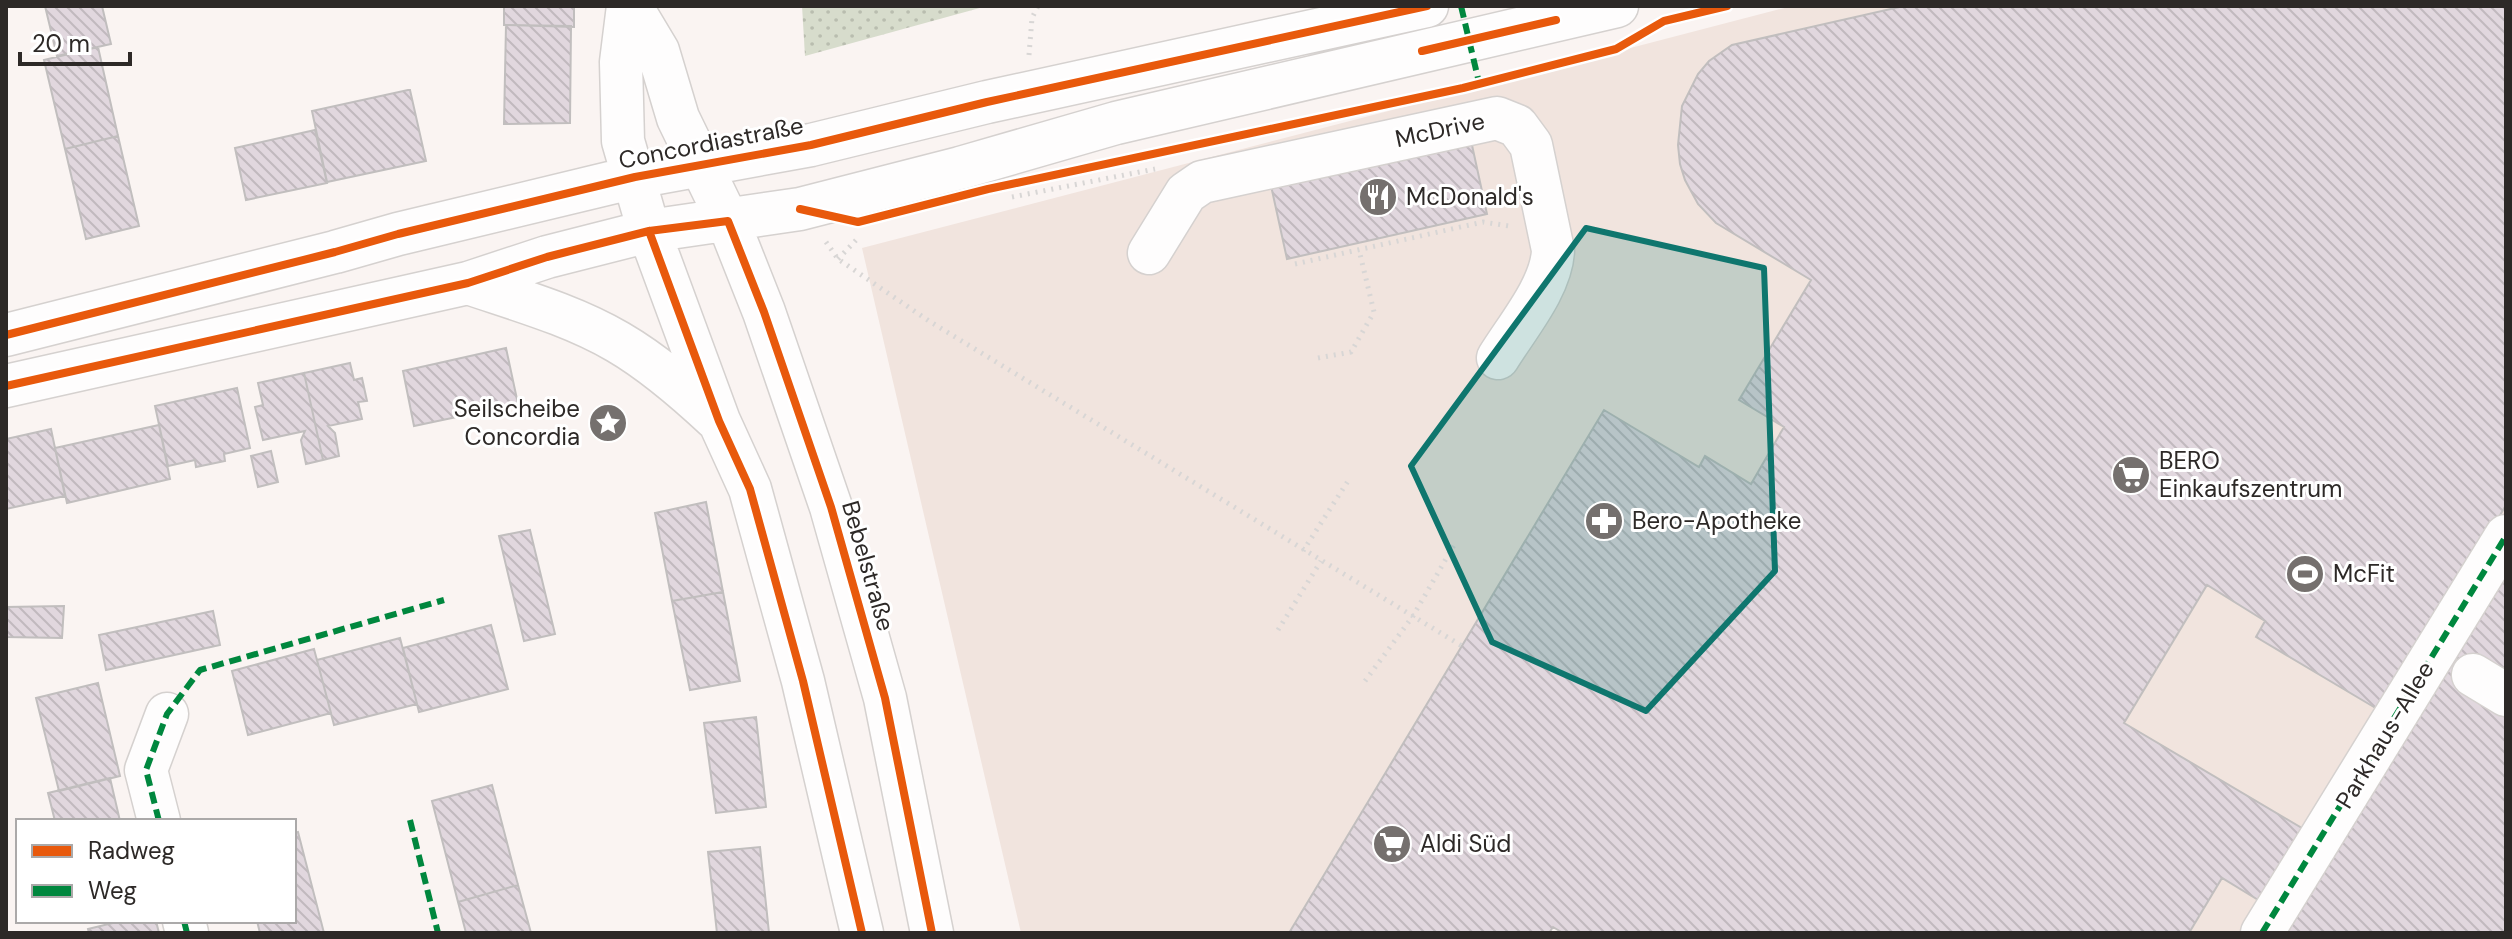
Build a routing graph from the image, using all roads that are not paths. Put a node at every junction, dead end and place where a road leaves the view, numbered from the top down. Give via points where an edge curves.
1 (629, 6) edge
2 (1427, 6) edge
3 (1617, 6) edge
4 (700, 166) junction
5 (635, 177) junction
6 (728, 221) junction
7 (649, 231) junction
8 (1149, 253) dead end
9 (468, 283) junction
10 (6, 335) edge
11 (1498, 358) dead end
12 (6, 386) edge
13 (719, 421) junction
14 (2506, 536) edge
15 (167, 714) dead end
16 (158, 819) edge
17 (862, 933) edge
18 (932, 933) edge
19 (2262, 933) edge

1 - 4 street via 658,51 678,118
1 - 5 street via 621,62 623,141
2 - 4 street, Concordiastraße
3 - 6 street via 1116,123 800,209
4 - 5 street, Concordiastraße
4 - 6 street, Concordiastraße
5 - 7 street, Concordiastraße
5 - 10 street, Concordiastraße
6 - 7 street
6 - 18 street, Bebelstraße via 831,507 885,698
7 - 9 street
7 - 13 street
8 - 11 street, McDrive via 1186,193 1202,182 1497,118 1517,126 1531,145 1553,250 1545,282
9 - 12 street
9 - 13 street via 621,343
13 - 17 street via 754,504 803,681
14 - 19 street, Parkhaus-Allee
15 - 16 street via 146,770

